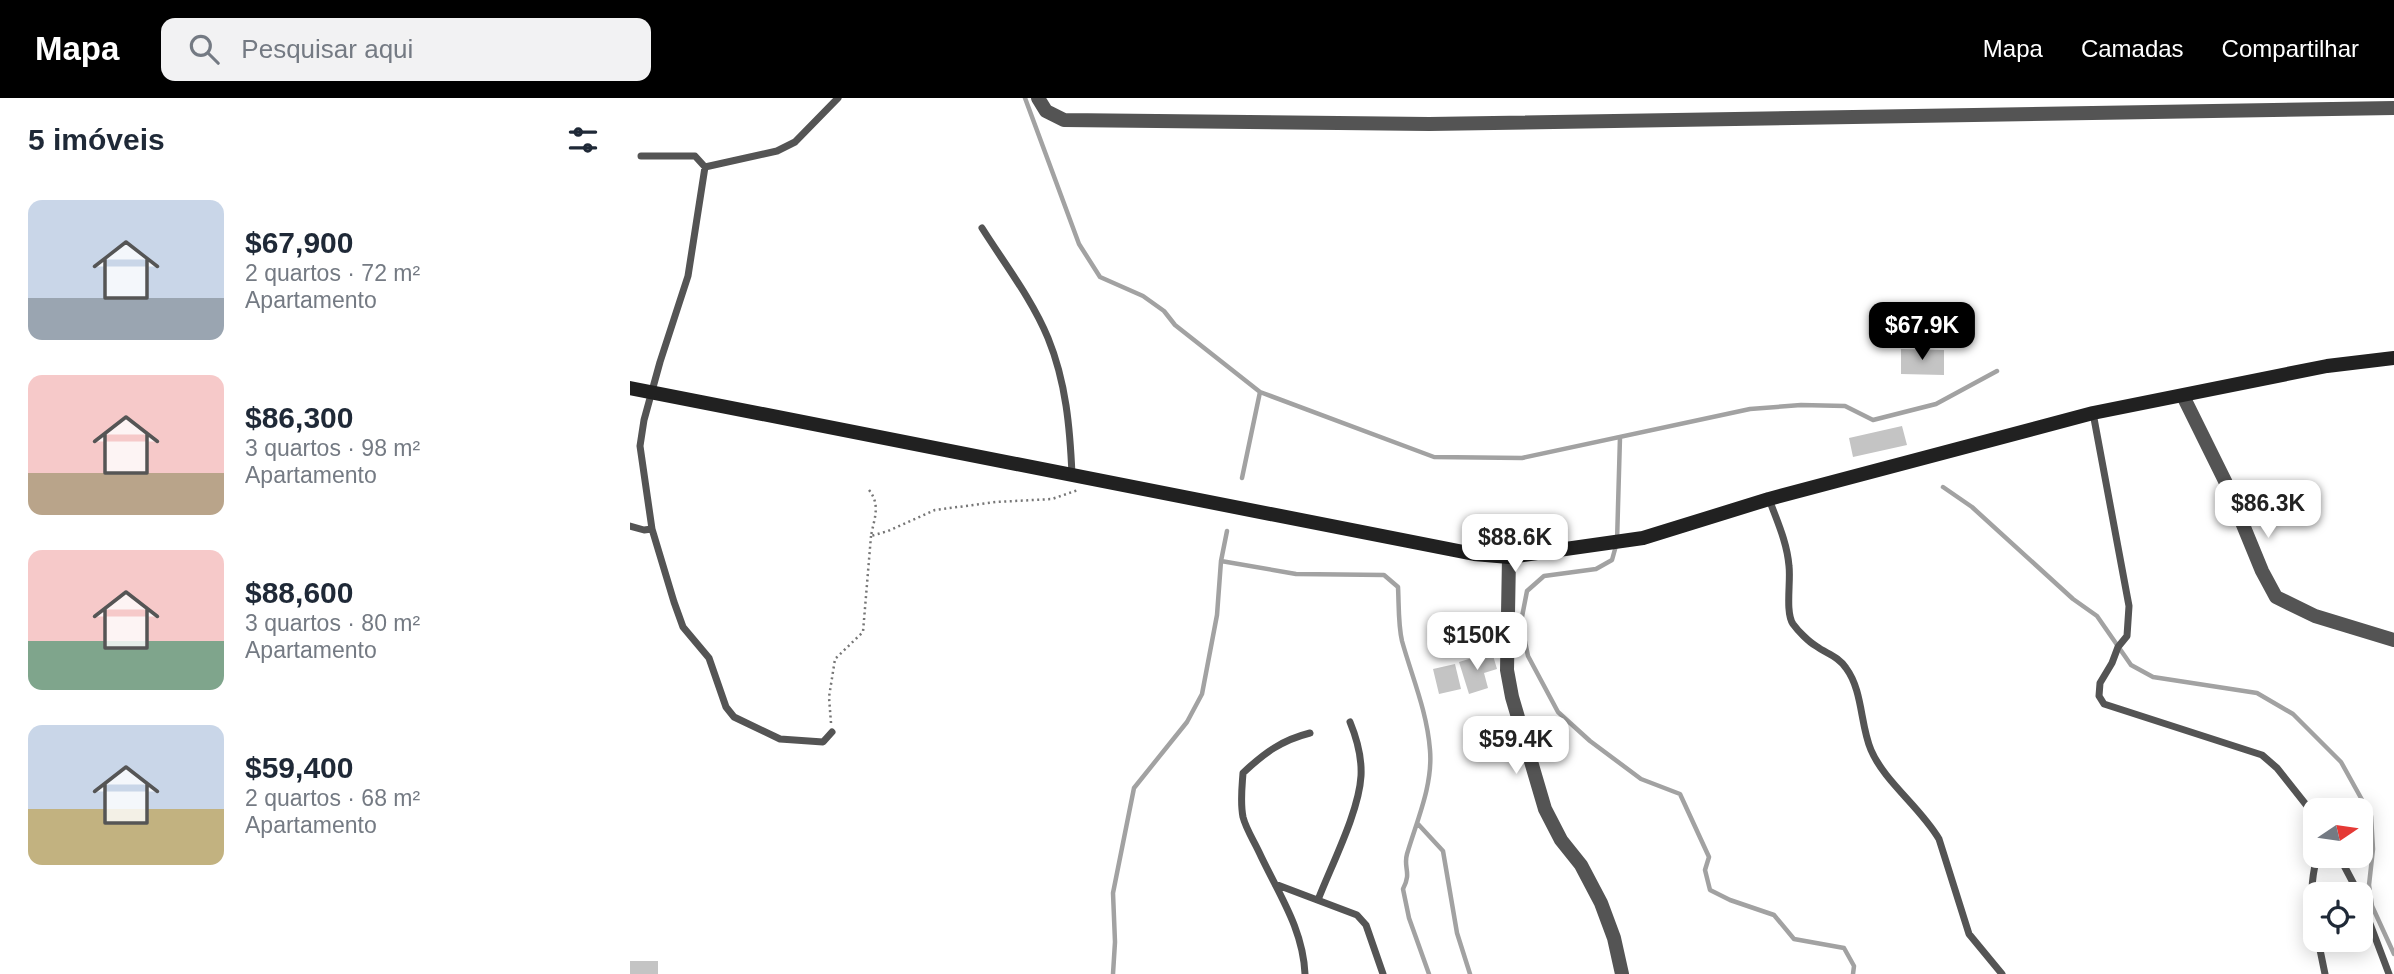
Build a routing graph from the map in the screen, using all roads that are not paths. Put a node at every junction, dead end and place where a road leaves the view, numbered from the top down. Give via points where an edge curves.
1 (838, 98) edge
2 (1038, 98) edge
3 (2394, 108) edge
4 (641, 156) dead end
5 (705, 167) junction
6 (982, 228) dead end
7 (2394, 358) edge
8 (630, 388) edge
9 (653, 392) junction
10 (2183, 396) junction
11 (2093, 413) junction
12 (1072, 475) junction
13 (1769, 499) junction
14 (630, 526) edge
15 (652, 530) junction
16 (1509, 557) junction
17 (2394, 640) edge
18 (1350, 722) dead end
19 (832, 732) road end
20 (1310, 733) dead end
21 (2303, 801) edge
22 (1274, 884) junction
23 (1318, 900) junction
24 (2373, 932) edge
25 (2320, 952) edge
26 (1306, 974) edge
27 (1383, 974) edge
28 (1622, 974) edge
29 (2002, 974) edge
30 (2325, 974) edge
31 (2389, 974) edge

1 - 5 lane via 795,142 777,151
2 - 3 street via 1046,111 1064,120 1416,124
4 - 5 lane via 695,156
5 - 9 lane via 691,260
6 - 12 lane via 1048,339 1068,408
7 - 10 street via 2327,366
8 - 9 street
9 - 12 street
9 - 15 lane via 640,446
10 - 11 street
10 - 17 street via 2276,597 2315,616
11 - 13 street
11 - 21 lane via 2129,606 2127,636 2098,695 2104,704 2262,755
12 - 16 street via 1474,554
13 - 16 street via 1643,538
13 - 29 lane via 1789,565 1792,623 1814,646 1836,657 1847,669 1870,749 1931,825 1969,934
14 - 15 lane
15 - 19 lane via 683,627 709,658 734,717 780,739 823,742
16 - 28 street via 1507,670 1512,697 1545,810 1601,903
18 - 23 lane via 1361,777
20 - 22 lane via 1279,743 1243,773 1243,819
22 - 23 lane
22 - 26 lane via 1302,941
23 - 27 lane via 1357,915 1366,925
24 - 31 lane
25 - 30 lane

